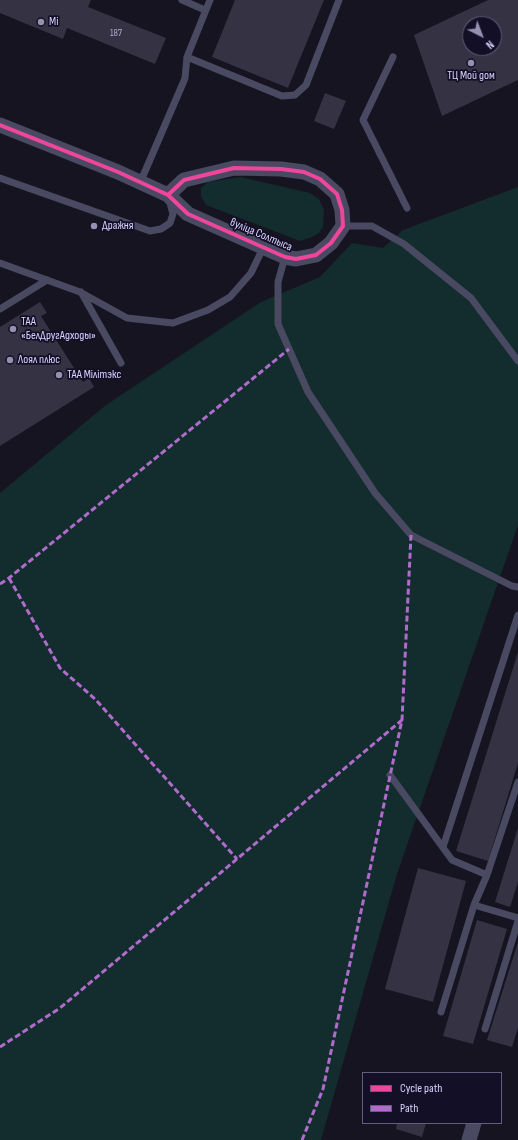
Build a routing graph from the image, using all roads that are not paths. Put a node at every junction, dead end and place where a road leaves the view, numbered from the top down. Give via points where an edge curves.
1 (182, 0) edge
2 (210, 0) edge
3 (339, 0) edge
4 (206, 10) junction
5 (187, 57) junction
6 (393, 57) dead end
7 (0, 125) edge
8 (0, 178) edge
9 (140, 182) junction
10 (168, 195) junction
11 (407, 208) dead end
12 (343, 226) junction
13 (263, 248) junction
14 (285, 257) junction
15 (0, 262) edge
16 (47, 280) junction
17 (80, 292) junction
18 (0, 309) edge
19 (518, 361) edge
20 (121, 363) dead end
21 (518, 588) edge
22 (518, 615) edge
23 (390, 775) dead end
24 (518, 782) edge
25 (443, 847) junction
26 (487, 875) junction
27 (474, 905) junction
28 (518, 919) edge
29 (441, 1012) dead end
30 (485, 1029) dead end
31 (474, 1124) edge
32 (469, 1140) edge

1 - 4 lane
2 - 4 lane
3 - 5 lane via 306,85 295,95 282,96
4 - 5 lane
5 - 9 lane via 185,78
6 - 11 lane via 363,120
7 - 9 street, вуліца Солтыса
8 - 10 lane via 150,231 161,229 170,223 172,214
9 - 10 street, вуліца Солтыса
10 - 12 street via 184,180 234,168 304,172 320,179 336,194 342,210
10 - 13 street, вуліца Солтыса via 188,214
12 - 14 street, вуліца Солтыса via 331,243 316,255 296,259
12 - 19 lane via 372,226 404,244 471,298
13 - 14 street, вуліца Солтыса
13 - 17 lane via 251,274 230,297 208,310 173,323 127,318
14 - 21 lane via 278,282 278,324 308,392 375,493 411,535
15 - 16 lane
16 - 17 lane
16 - 18 lane
17 - 20 lane
22 - 25 lane
23 - 25 lane
24 - 26 lane
25 - 26 lane via 452,860
26 - 27 lane
27 - 28 lane
27 - 29 lane
28 - 30 lane
31 - 32 street

